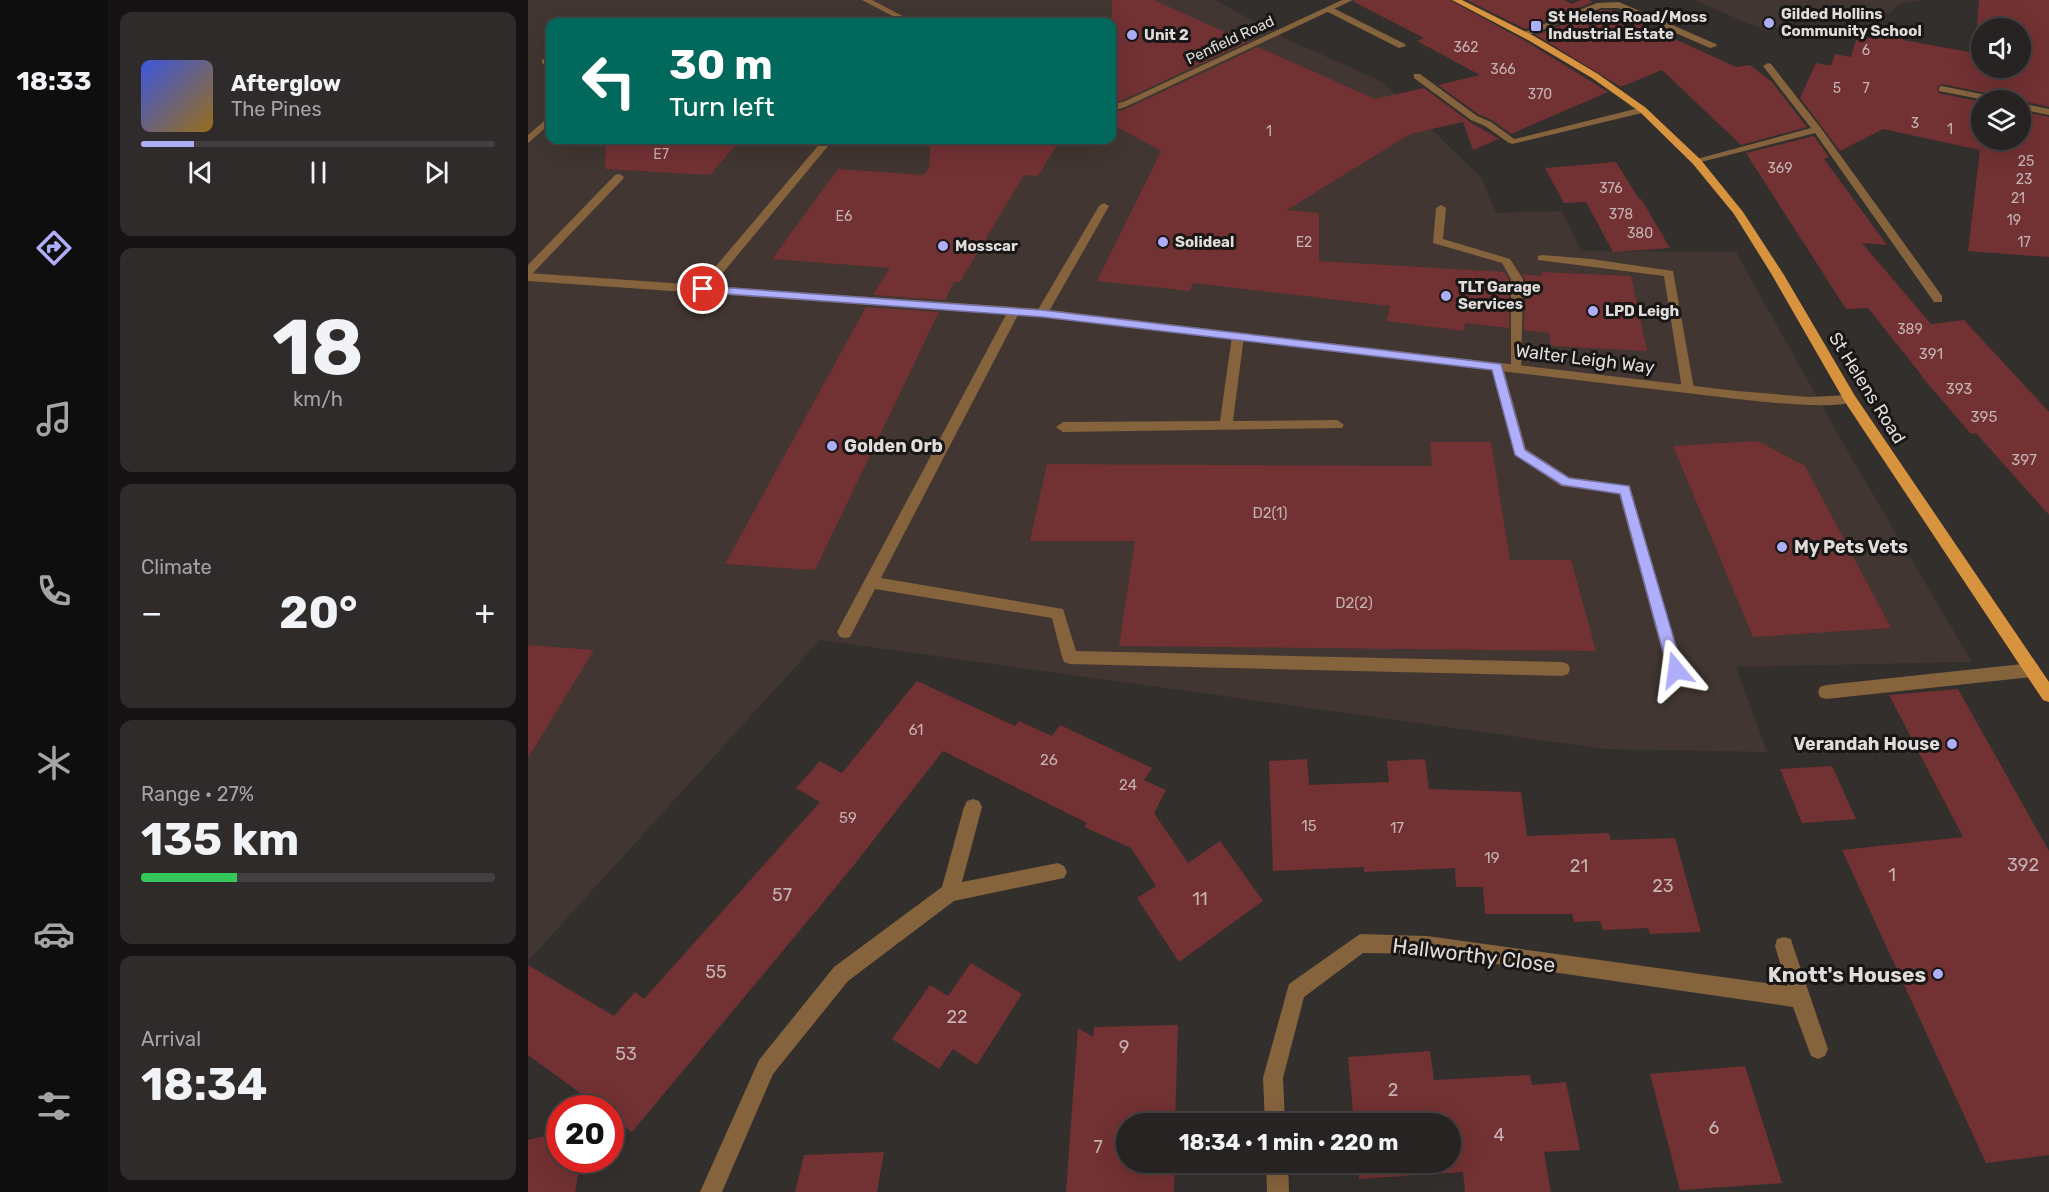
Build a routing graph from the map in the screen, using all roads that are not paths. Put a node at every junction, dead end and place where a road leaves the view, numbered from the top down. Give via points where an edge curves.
1 (866, 0) edge
2 (1350, 0) edge
3 (1456, 0) edge
4 (1329, 9) junction
5 (902, 18) edge
6 (1523, 34) junction
7 (1402, 46) dead end
8 (1713, 46) dead end
9 (1768, 66) dead end
10 (1417, 76) dead end
11 (1942, 89) dead end
12 (1971, 95) edge
13 (1116, 107) edge
14 (2031, 108) edge
15 (1643, 110) junction
16 (2049, 112) edge
17 (546, 123) edge
18 (1816, 129) junction
19 (528, 140) edge
20 (825, 144) edge
21 (1697, 162) junction
22 (619, 177) dead end
23 (1104, 206) dead end
24 (1440, 208) dead end
25 (1542, 258) dead end
26 (528, 272) edge
27 (528, 277) edge
28 (703, 289) junction
29 (1938, 299) dead end
30 (1014, 311) junction
31 (1042, 313) junction
32 (1238, 336) junction
33 (1497, 367) junction
34 (1517, 369) junction
35 (1688, 389) junction
36 (1850, 399) junction
37 (1337, 425) dead end
38 (1226, 426) junction
39 (1063, 427) dead end
40 (871, 582) junction
41 (845, 632) dead end
42 (1562, 669) dead end
43 (1676, 670) dead end
44 (2032, 670) junction
45 (1826, 692) dead end
46 (2049, 695) edge
47 (973, 807) dead end
48 (1058, 872) dead end
49 (950, 893) junction
50 (1784, 946) dead end
51 (1800, 998) junction
52 (1818, 1049) dead end
53 (1275, 1113) edge
54 (1277, 1173) edge
55 (711, 1192) edge
56 (1278, 1192) edge

1 - 5 street
2 - 4 street, Penfield Road
3 - 6 main road, St Helens Road
4 - 7 street
4 - 13 street, Penfield Road
6 - 8 street via 1600,5 1619,5
6 - 15 main road, St Helens Road via 1595,76
9 - 18 street
10 - 15 street via 1512,141
11 - 12 street
14 - 16 street
15 - 21 main road, St Helens Road
17 - 19 street
18 - 21 street
18 - 29 street
20 - 28 street
21 - 36 main road, St Helens Road via 1738,212 1773,266
22 - 26 street
23 - 31 street
24 - 34 street via 1437,241 1506,261 1517,279
25 - 35 street via 1669,273
27 - 28 street, Walter Leigh Way
28 - 30 street, Walter Leigh Way
30 - 31 street, Walter Leigh Way
30 - 40 street
31 - 32 street, Walter Leigh Way
32 - 33 street, Walter Leigh Way
32 - 38 street
33 - 34 street, Walter Leigh Way
33 - 43 street via 1520,452 1566,482 1625,490
34 - 35 street, Walter Leigh Way
35 - 36 street, Walter Leigh Way via 1809,401
36 - 44 main road, St Helens Road
37 - 38 street
38 - 39 street
40 - 41 street
40 - 42 street via 1059,613 1070,657
44 - 45 street
44 - 46 main road, St Helens Road
47 - 49 street
48 - 49 street
49 - 55 street via 842,974 766,1067
50 - 51 street
51 - 52 street
51 - 53 street, Hallworthy Close via 1426,945 1360,943 1296,991 1273,1078
54 - 56 street

